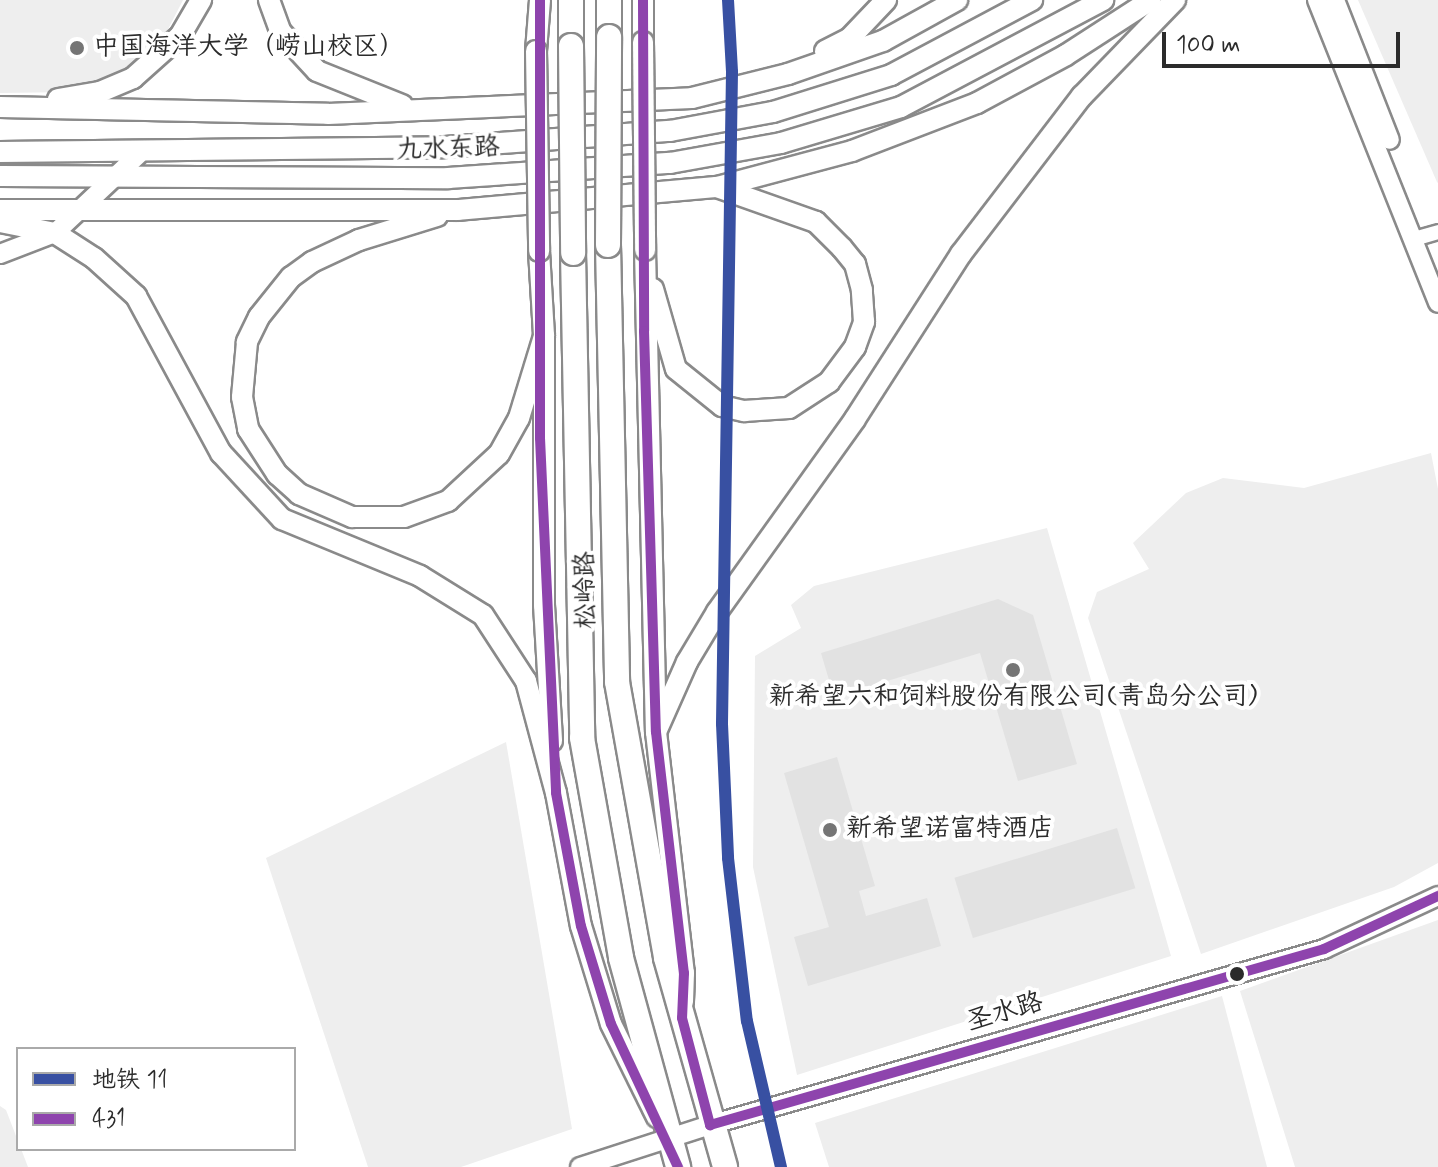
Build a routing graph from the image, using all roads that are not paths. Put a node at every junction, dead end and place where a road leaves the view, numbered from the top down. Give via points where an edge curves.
1 (201, 0) edge
2 (269, 0) edge
3 (571, 0) edge
4 (609, 0) edge
5 (643, 0) edge
6 (886, 0) edge
7 (957, 0) edge
8 (1032, 0) edge
9 (1103, 0) edge
10 (1151, 0) edge
11 (1175, 0) edge
12 (1317, 0) edge
13 (1335, 0) edge
14 (538, 6) edge
15 (763, 81) junction
16 (2, 107) edge
17 (430, 109) junction
18 (0, 152) edge
19 (139, 154) junction
20 (0, 176) edge
21 (117, 178) junction
22 (717, 187) junction
23 (86, 209) junction
24 (0, 210) edge
25 (458, 210) junction
26 (0, 222) edge
27 (55, 233) junction
28 (1426, 235) edge
29 (645, 250) junction
30 (0, 254) edge
31 (1438, 270) edge
32 (1438, 303) edge
33 (544, 336) junction
34 (656, 732) junction
35 (556, 793) junction
36 (1438, 896) edge
37 (682, 1018) junction
38 (710, 1125) junction
39 (667, 1138) junction
40 (580, 1167) edge
41 (678, 1167) edge
42 (725, 1167) edge

1 - 16 main road via 180,36 133,78 100,92
2 - 17 main road via 280,31 317,71 394,104
3 - 39 highway, 松岭路, bridge via 582,738 621,958
4 - 37 highway, 松岭路, bridge via 617,682 641,835
5 - 29 main road, bridge
6 - 15 main road via 849,39
7 - 15 main road via 883,41
8 - 19 main road, 九水东路 via 891,75 773,112 670,131 445,147
9 - 21 main road, 九水东路 via 901,107 781,143 670,163 448,178
10 - 22 main road via 977,103 852,151
11 - 34 main road via 1082,96 961,254 855,419 717,612 687,662
12 - 28 street
13 - 28 street
14 - 33 main road, bridge
15 - 17 main road via 692,98 489,111
16 - 17 main road via 328,114
18 - 19 main road, 九水东路
19 - 21 street
20 - 21 main road, 九水东路
21 - 23 street
22 - 25 main road
22 - 29 main road via 816,222 855,264 864,322 855,347 829,382 789,408 744,411 722,406 695,389 676,369 662,333
23 - 24 main road
23 - 25 main road
23 - 27 street
25 - 33 main road via 324,257 291,277 275,296 247,342 241,373 248,429 259,451 299,494 325,509 383,519 427,510 467,488 499,454 519,418
26 - 27 main road
27 - 30 street
27 - 35 main road via 94,258 136,296 221,453 282,519 420,576 483,615 526,681
28 - 31 street
28 - 32 street
29 - 34 main road
33 - 35 main road via 544,605
34 - 37 main road via 684,973
35 - 39 main road via 581,926 611,1024
36 - 38 street, 圣水路 via 1324,949
37 - 38 highway, 松岭路
38 - 39 street, 圣水路
38 - 42 highway, 松岭路
39 - 40 street, 圣水路
39 - 41 highway, 松岭路

